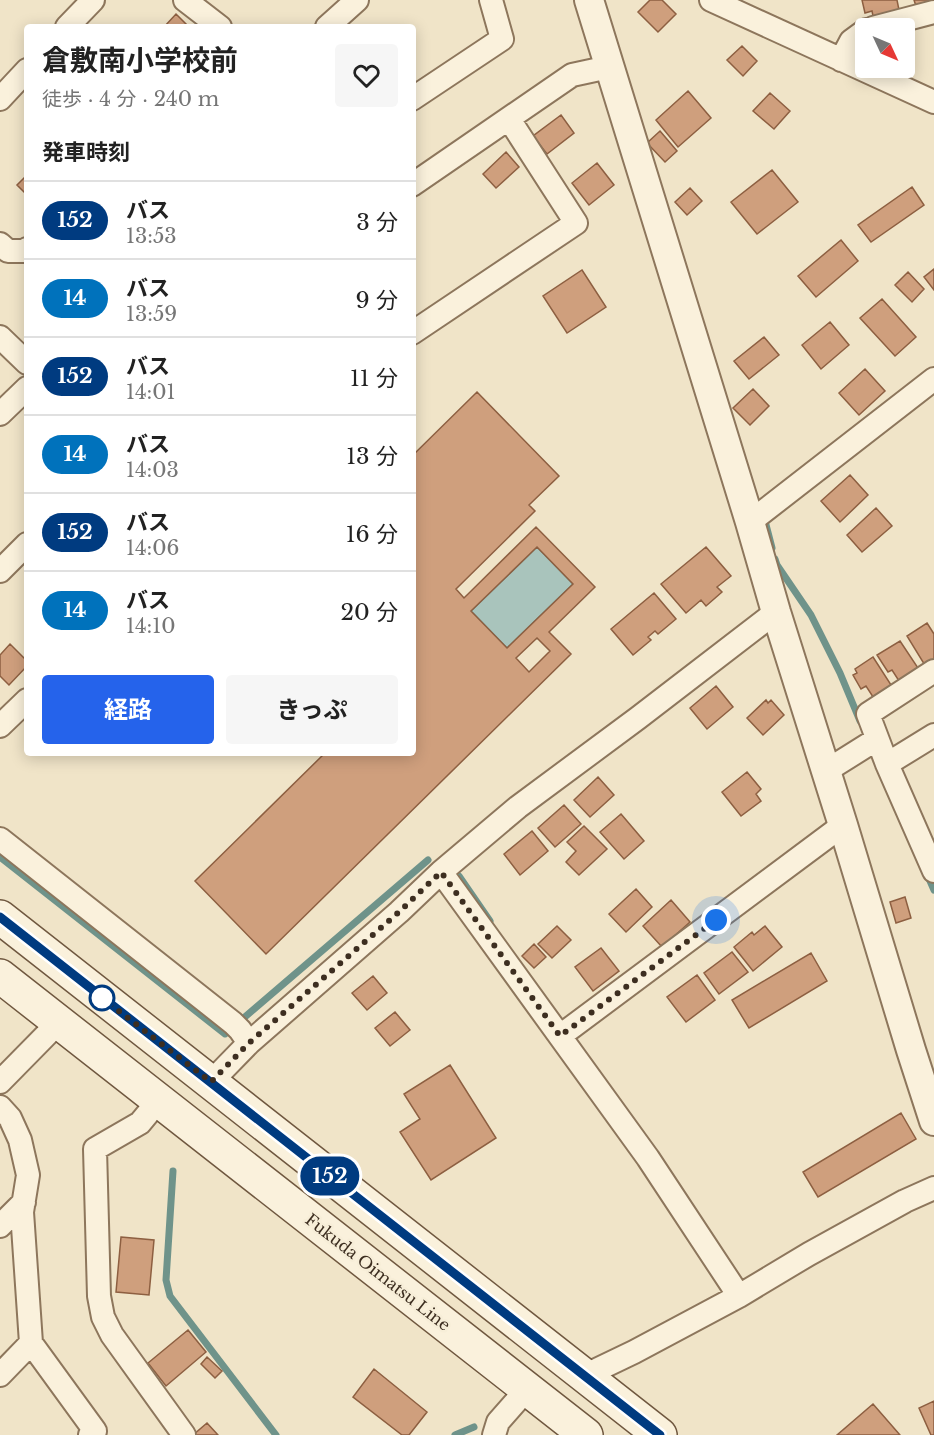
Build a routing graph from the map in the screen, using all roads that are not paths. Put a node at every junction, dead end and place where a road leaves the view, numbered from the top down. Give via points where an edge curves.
1 (93, 0) edge
2 (185, 0) edge
3 (357, 0) edge
4 (491, 0) edge
5 (589, 0) edge
6 (711, 0) edge
7 (934, 12) edge
8 (911, 18) edge
9 (71, 24) edge
10 (216, 24) edge
11 (330, 24) edge
12 (855, 38) edge
13 (843, 55) junction
14 (609, 67) junction
15 (24, 73) edge
16 (416, 96) edge
17 (0, 99) edge
18 (934, 102) edge
19 (509, 119) junction
20 (416, 177) edge
21 (0, 244) edge
22 (24, 251) edge
23 (416, 330) edge
24 (0, 337) edge
25 (24, 360) edge
26 (934, 379) edge
27 (24, 391) edge
28 (0, 414) edge
29 (750, 522) junction
30 (24, 547) edge
31 (0, 571) edge
32 (776, 612) junction
33 (934, 671) edge
34 (24, 703) edge
35 (0, 726) edge
36 (934, 735) edge
37 (871, 743) junction
38 (887, 764) junction
39 (826, 771) junction
40 (843, 825) junction
41 (0, 839) edge
42 (934, 871) edge
43 (441, 872) junction
44 (0, 917) edge
45 (0, 976) edge
46 (59, 1022) junction
47 (241, 1032) junction
48 (566, 1032) junction
49 (0, 1082) edge
50 (211, 1082) junction
51 (159, 1100) junction
52 (0, 1107) edge
53 (934, 1121) edge
54 (934, 1188) edge
55 (24, 1202) junction
56 (0, 1226) edge
57 (736, 1291) junction
58 (31, 1343) junction
59 (0, 1375) edge
60 (584, 1376) junction
61 (527, 1389) junction
62 (90, 1435) edge
63 (184, 1435) edge
64 (494, 1435) edge
65 (586, 1435) edge
66 (660, 1435) edge

1 - 9 street
2 - 10 street
3 - 11 street
4 - 16 street via 502,39
5 - 14 street
6 - 13 street
7 - 8 street
12 - 13 street
13 - 18 street
14 - 19 street via 572,75
14 - 29 street
15 - 17 street
19 - 20 street
19 - 23 street via 576,223
21 - 22 street via 8,251
24 - 25 street
26 - 29 street
27 - 28 street
29 - 32 street
30 - 31 street
32 - 39 street
32 - 43 street via 518,807
33 - 37 street via 868,714
34 - 35 street
36 - 38 street
37 - 38 street
37 - 39 street
38 - 42 street
39 - 40 street
40 - 48 street
40 - 53 street
41 - 47 street
43 - 47 street via 399,912
43 - 48 street
44 - 50 main road
45 - 46 main road, Fukuda Oimatsu Line
46 - 49 street
46 - 51 main road, Fukuda Oimatsu Line
47 - 50 street
48 - 57 street
50 - 60 main road
51 - 61 main road, Fukuda Oimatsu Line
51 - 63 street via 140,1122 95,1149 99,1296 112,1335
52 - 55 street via 20,1140 28,1175
54 - 57 street
55 - 56 street
55 - 58 street
57 - 60 street via 634,1352
58 - 59 street
58 - 62 street via 95,1431
60 - 66 main road
61 - 64 street via 498,1422
61 - 65 main road, Fukuda Oimatsu Line

